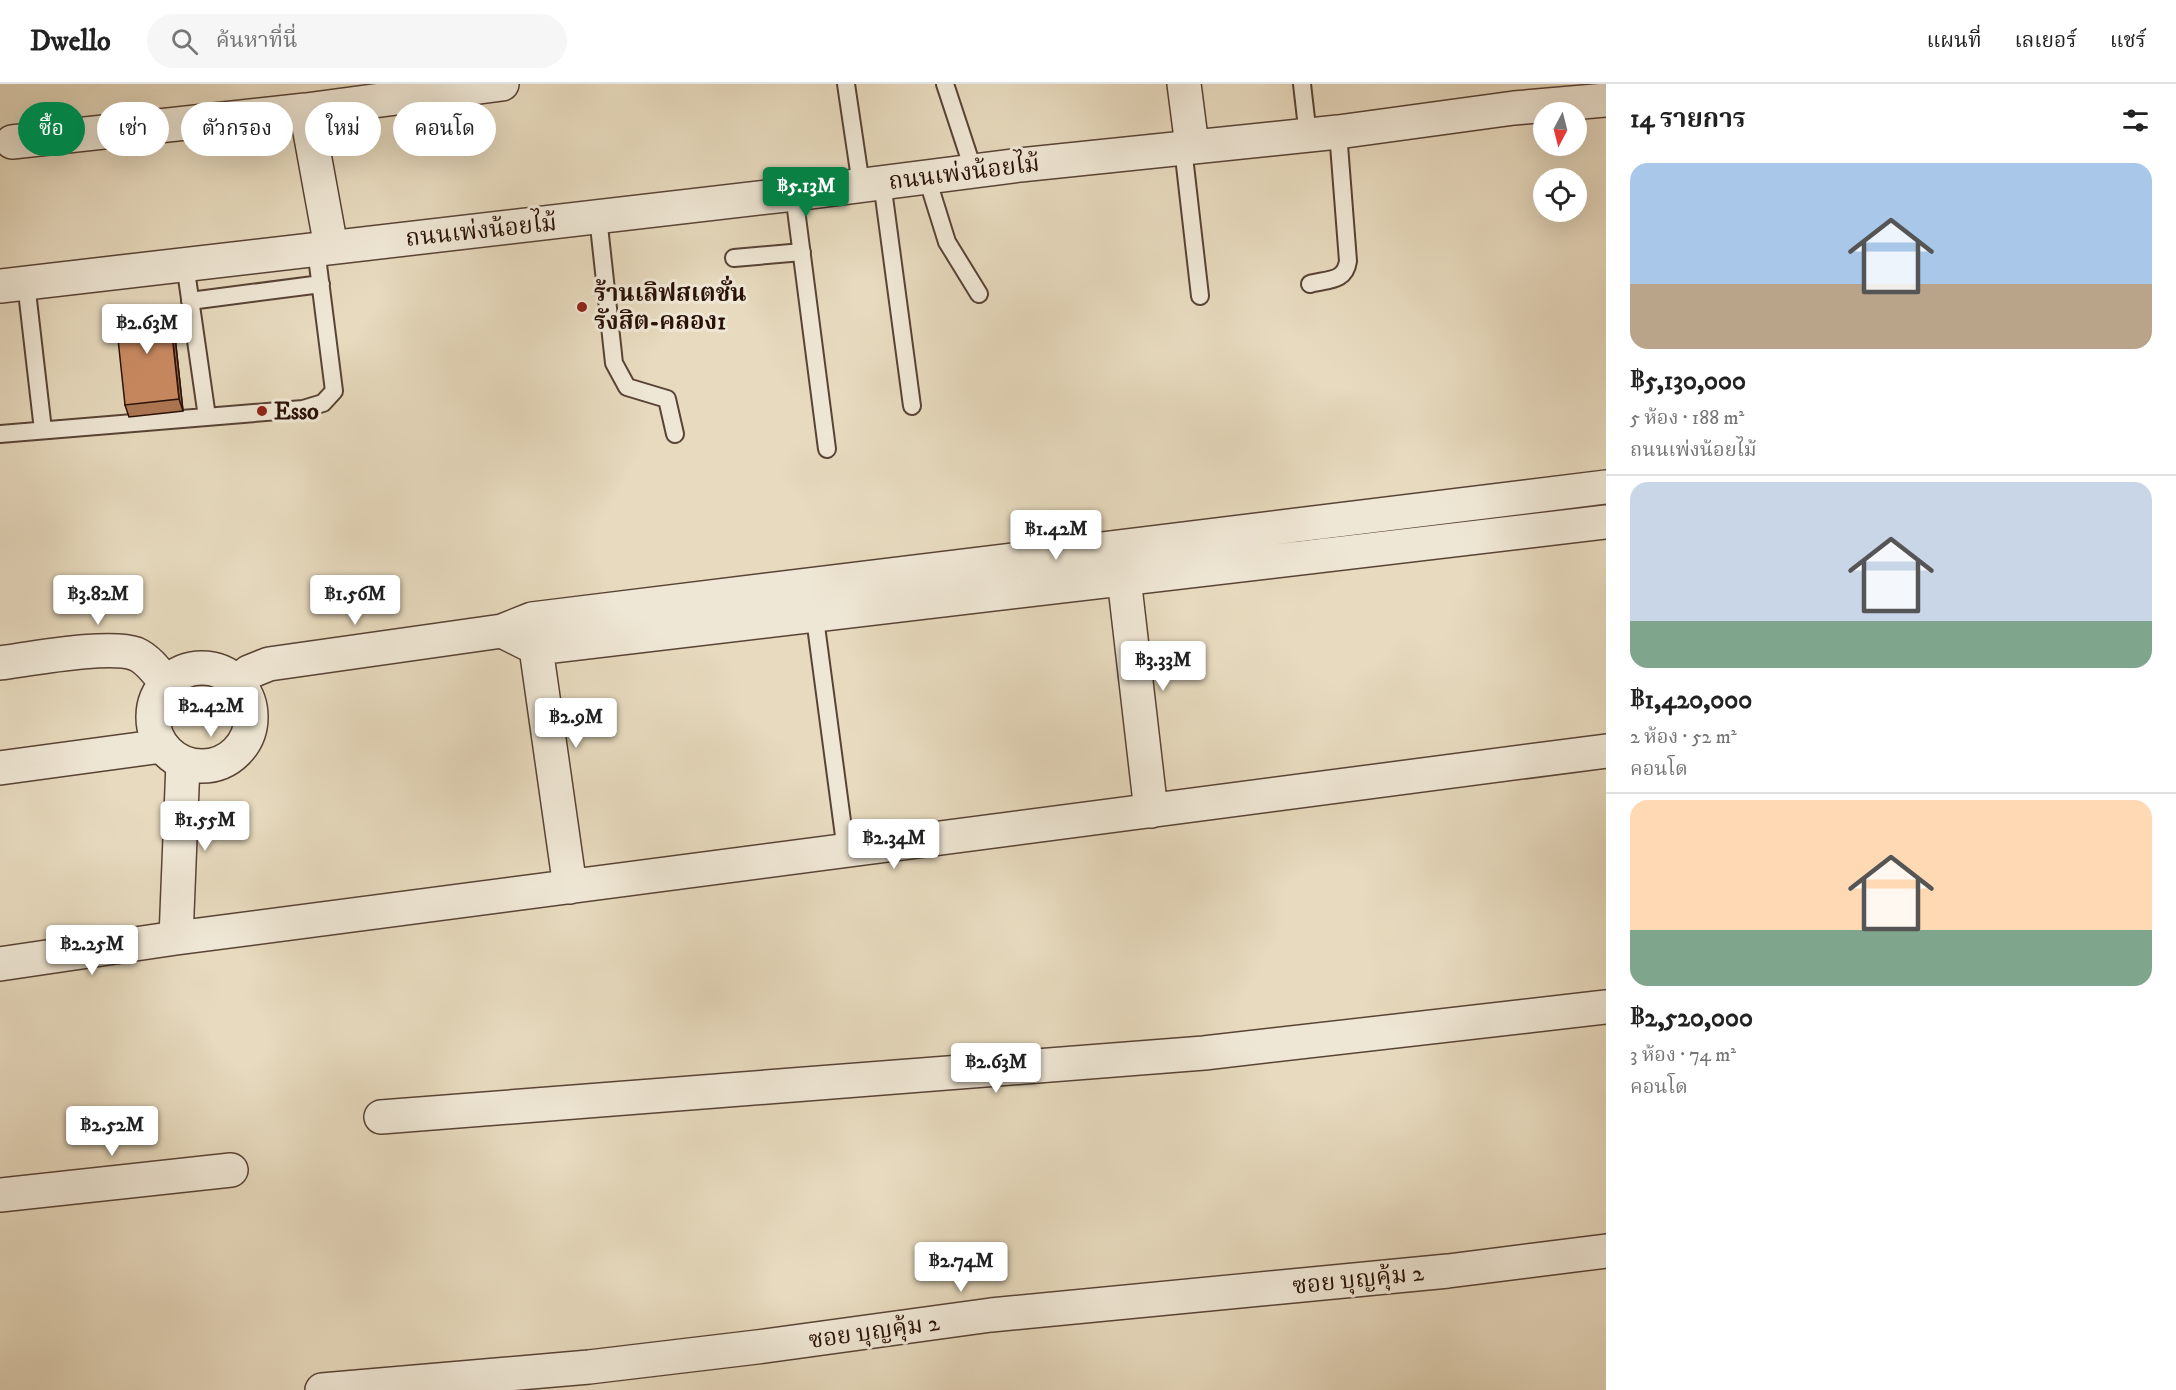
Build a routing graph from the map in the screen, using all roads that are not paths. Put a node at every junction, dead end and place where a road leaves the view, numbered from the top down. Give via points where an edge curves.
1 (502, 84) edge
2 (846, 84) edge
3 (945, 84) edge
4 (1184, 84) edge
5 (1302, 84) edge
6 (1513, 96) edge
7 (1606, 100) edge
8 (366, 102) edge
9 (305, 110) edge
10 (1323, 134) junction
11 (12, 142) dead end
12 (1187, 147) junction
13 (312, 156) edge
14 (974, 172) junction
15 (927, 177) junction
16 (871, 184) junction
17 (794, 194) junction
18 (597, 217) junction
19 (323, 248) junction
20 (802, 252) junction
21 (734, 258) dead end
22 (185, 264) junction
23 (321, 284) junction
24 (1310, 284) dead end
25 (13, 285) edge
26 (979, 294) dead end
27 (1200, 296) dead end
28 (190, 301) junction
29 (912, 406) dead end
30 (207, 417) junction
31 (43, 430) junction
32 (0, 434) edge
33 (675, 434) dead end
34 (826, 449) dead end
35 (1606, 487) edge
36 (1606, 522) edge
37 (1124, 578) junction
38 (812, 599) junction
39 (534, 634) junction
40 (0, 663) edge
41 (166, 683) junction
42 (237, 683) junction
43 (1606, 751) edge
44 (173, 755) junction
45 (0, 768) edge
46 (1151, 811) junction
47 (846, 851) junction
48 (570, 887) junction
49 (176, 938) junction
50 (0, 964) edge
51 (1606, 1007) edge
52 (381, 1117) dead end
53 (231, 1170) dead end
54 (0, 1195) edge
55 (1606, 1251) edge
56 (544, 1380) edge
57 (322, 1390) edge

1 - 8 street
2 - 16 lane
3 - 14 lane
4 - 12 street
5 - 10 lane
6 - 7 street, ถนนเพ่งน้อยไม้
6 - 10 street, ถนนเพ่งน้อยไม้
9 - 11 street
10 - 12 street, ถนนเพ่งน้อยไม้
10 - 24 lane via 1348,261 1341,276
12 - 14 street, ถนนเพ่งน้อยไม้
12 - 27 lane
13 - 19 street
14 - 15 street, ถนนเพ่งน้อยไม้
15 - 16 street, ถนนเพ่งน้อยไม้
15 - 26 lane via 947,243
16 - 17 street, ถนนเพ่งน้อยไม้
16 - 29 lane
17 - 18 street, ถนนเพ่งน้อยไม้
17 - 20 lane
18 - 19 street, ถนนเพ่งน้อยไม้
18 - 33 lane via 614,363 627,387 667,399
19 - 22 street, ถนนเพ่งน้อยไม้
19 - 23 lane
20 - 21 lane
20 - 34 lane
22 - 25 street, ถนนเพ่งน้อยไม้
22 - 28 lane
23 - 28 lane
23 - 30 lane via 334,391 323,403 303,409
25 - 31 lane
28 - 30 lane
30 - 31 lane
31 - 32 lane
35 - 38 street
36 - 37 street
37 - 38 street
37 - 46 street
38 - 39 street
38 - 47 lane
39 - 42 street via 502,631 269,664 249,672
39 - 48 street
40 - 41 street via 113,650 137,654
41 - 42 street via 180,673 206,668
41 - 44 street via 154,703 152,719 156,736
42 - 44 street via 250,707 251,724 246,740 231,757 200,766
43 - 46 street
44 - 45 street
44 - 49 street
46 - 47 street
47 - 48 street
48 - 49 street
49 - 50 street
51 - 52 street via 1204,1053
53 - 54 street
55 - 56 street, ซอย บุญคุ้ม 2 via 991,1315
56 - 57 street, ซอย บุญคุ้ม 2

